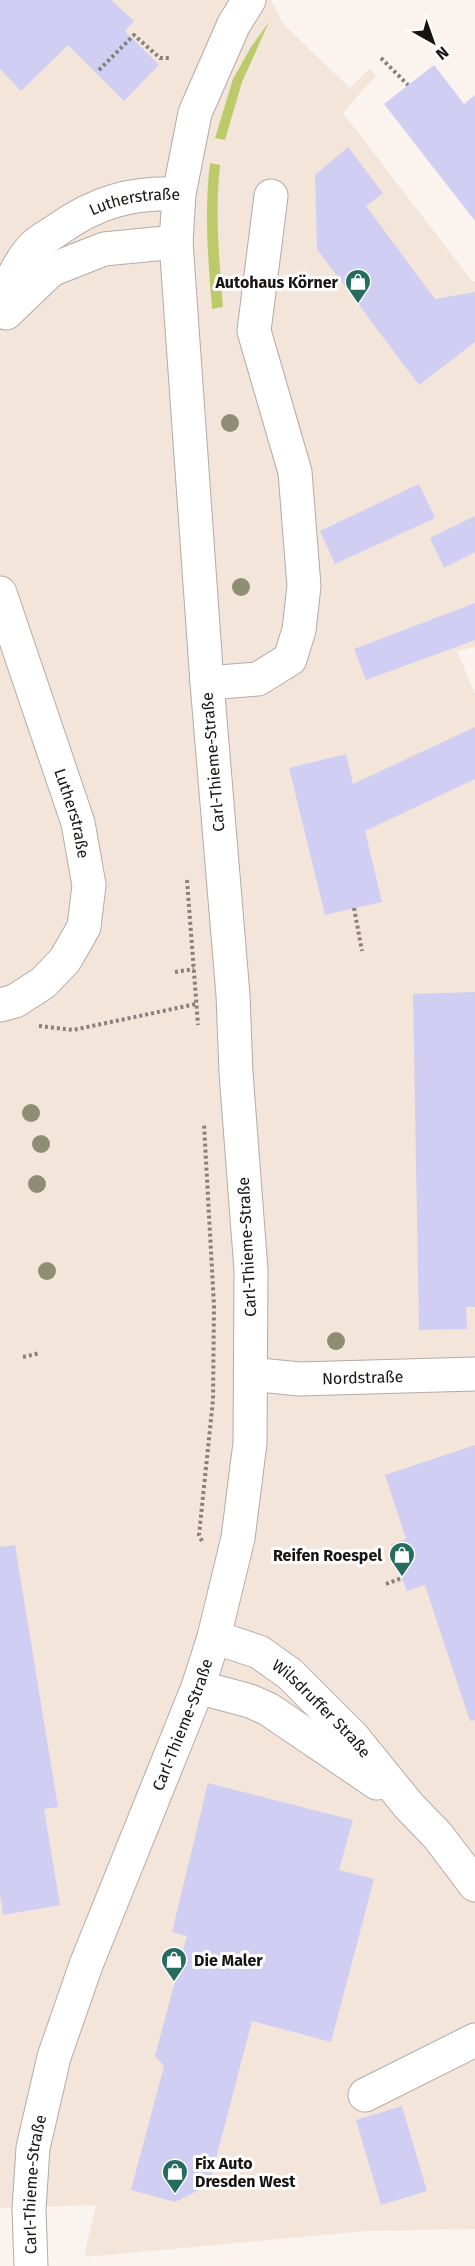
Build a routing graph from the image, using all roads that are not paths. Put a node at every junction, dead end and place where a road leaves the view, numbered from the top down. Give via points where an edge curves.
1 (249, 0) edge
2 (179, 194) junction
3 (271, 196) dead end
4 (176, 243) junction
5 (0, 307) edge
6 (0, 318) edge
7 (0, 592) edge
8 (207, 683) junction
9 (0, 1005) edge
10 (251, 1374) junction
11 (475, 1374) edge
12 (213, 1637) junction
13 (198, 1688) junction
14 (410, 1806) junction
15 (475, 1885) edge
16 (475, 2040) edge
17 (365, 2095) dead end
18 (31, 2266) edge

1 - 2 main road, Lutherstraße via 234,24 195,113
2 - 4 main road, Carl-Thieme-Straße
2 - 5 main road, Lutherstraße via 140,194 97,206 75,217 34,246
3 - 8 main road via 254,330 295,472 304,586 299,630 290,659 258,679
4 - 6 main road via 104,249 51,270
4 - 8 main road, Carl-Thieme-Straße
7 - 9 main road, Lutherstraße via 78,823 89,885 84,927 65,960 43,983 15,1001
8 - 10 main road, Carl-Thieme-Straße via 251,1270
10 - 11 main road, Nordstraße via 299,1379
10 - 12 main road, Carl-Thieme-Straße via 250,1443 238,1535
12 - 13 main road, Carl-Thieme-Straße
12 - 14 main road, Wilsdruffer Straße via 260,1652 290,1674 353,1737
13 - 14 main road, Wilsdruffer Straße via 268,1709
13 - 18 main road, Carl-Thieme-Straße via 86,1965 54,2057 33,2148
14 - 15 main road, Wilsdruffer Straße
16 - 17 main road

